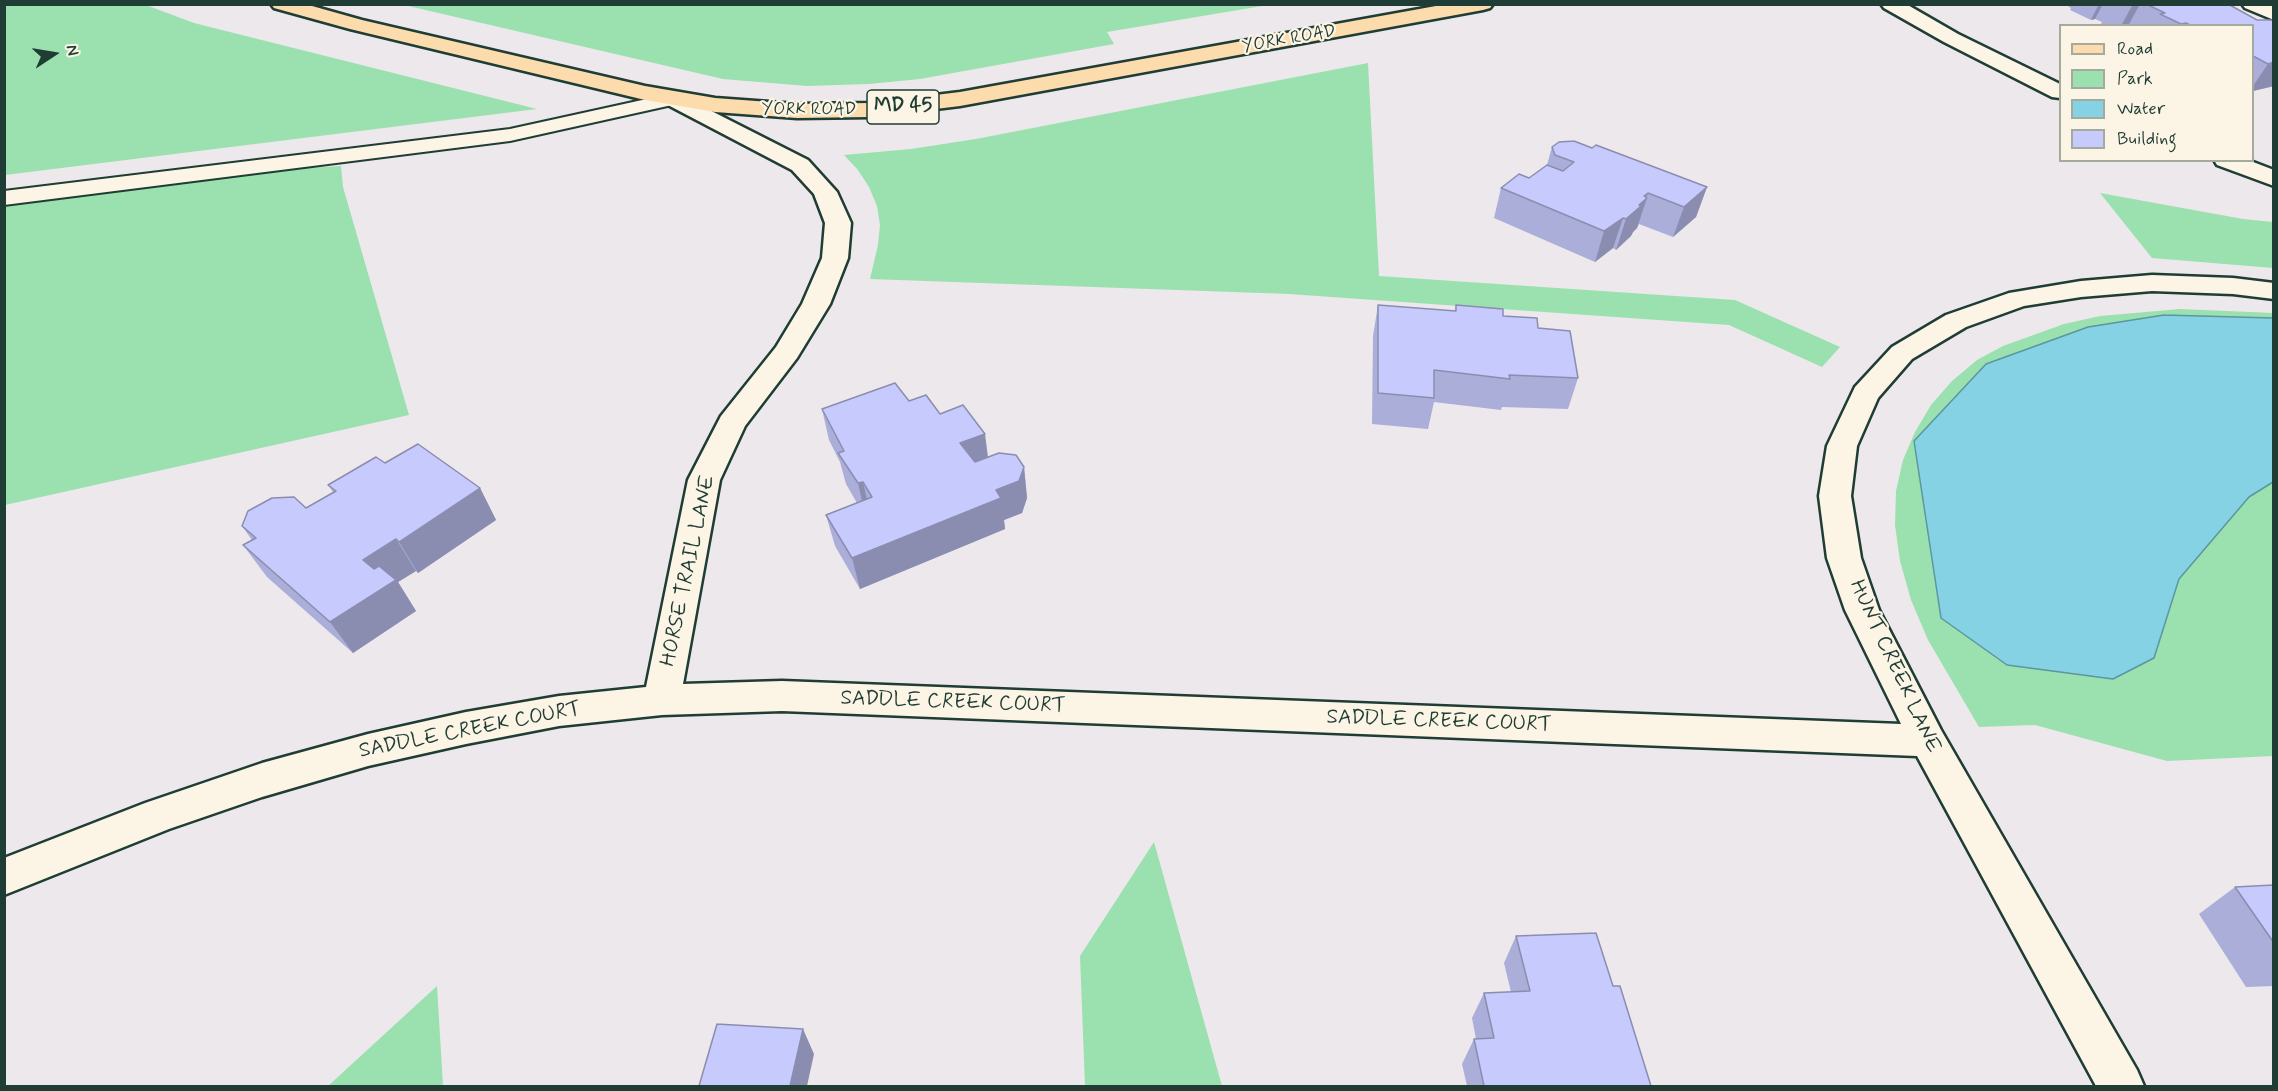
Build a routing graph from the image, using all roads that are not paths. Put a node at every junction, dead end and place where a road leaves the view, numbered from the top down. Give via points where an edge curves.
1 (281, 4) edge
2 (1484, 4) edge
3 (1891, 4) edge
4 (2252, 4) edge
5 (2274, 14) edge
6 (2059, 91) edge
7 (674, 99) junction
8 (2230, 162) edge
9 (2274, 179) edge
10 (4, 198) edge
11 (2274, 291) edge
12 (662, 700) junction
13 (1928, 741) junction
14 (4, 877) edge
15 (2121, 1086) edge

1 - 7 main road, YORK ROAD / MD 45
2 - 7 main road, YORK ROAD / MD 45 via 912,106 797,111
3 - 6 street
4 - 5 street
7 - 10 lane via 521,132 412,149
7 - 12 street, HORSE TRAIL LANE via 800,165 825,192 838,224 835,258 816,304 788,352 732,423 704,480
8 - 9 street
11 - 13 street, HUNT CREEK LANE via 2151,283 2019,299 1956,321 1902,353 1865,394 1842,446 1835,496 1844,558 1862,610
12 - 13 street, SADDLE CREEK COURT via 782,696
12 - 14 street, SADDLE CREEK COURT via 559,711 368,750 159,815
13 - 15 street, HUNT CREEK LANE

